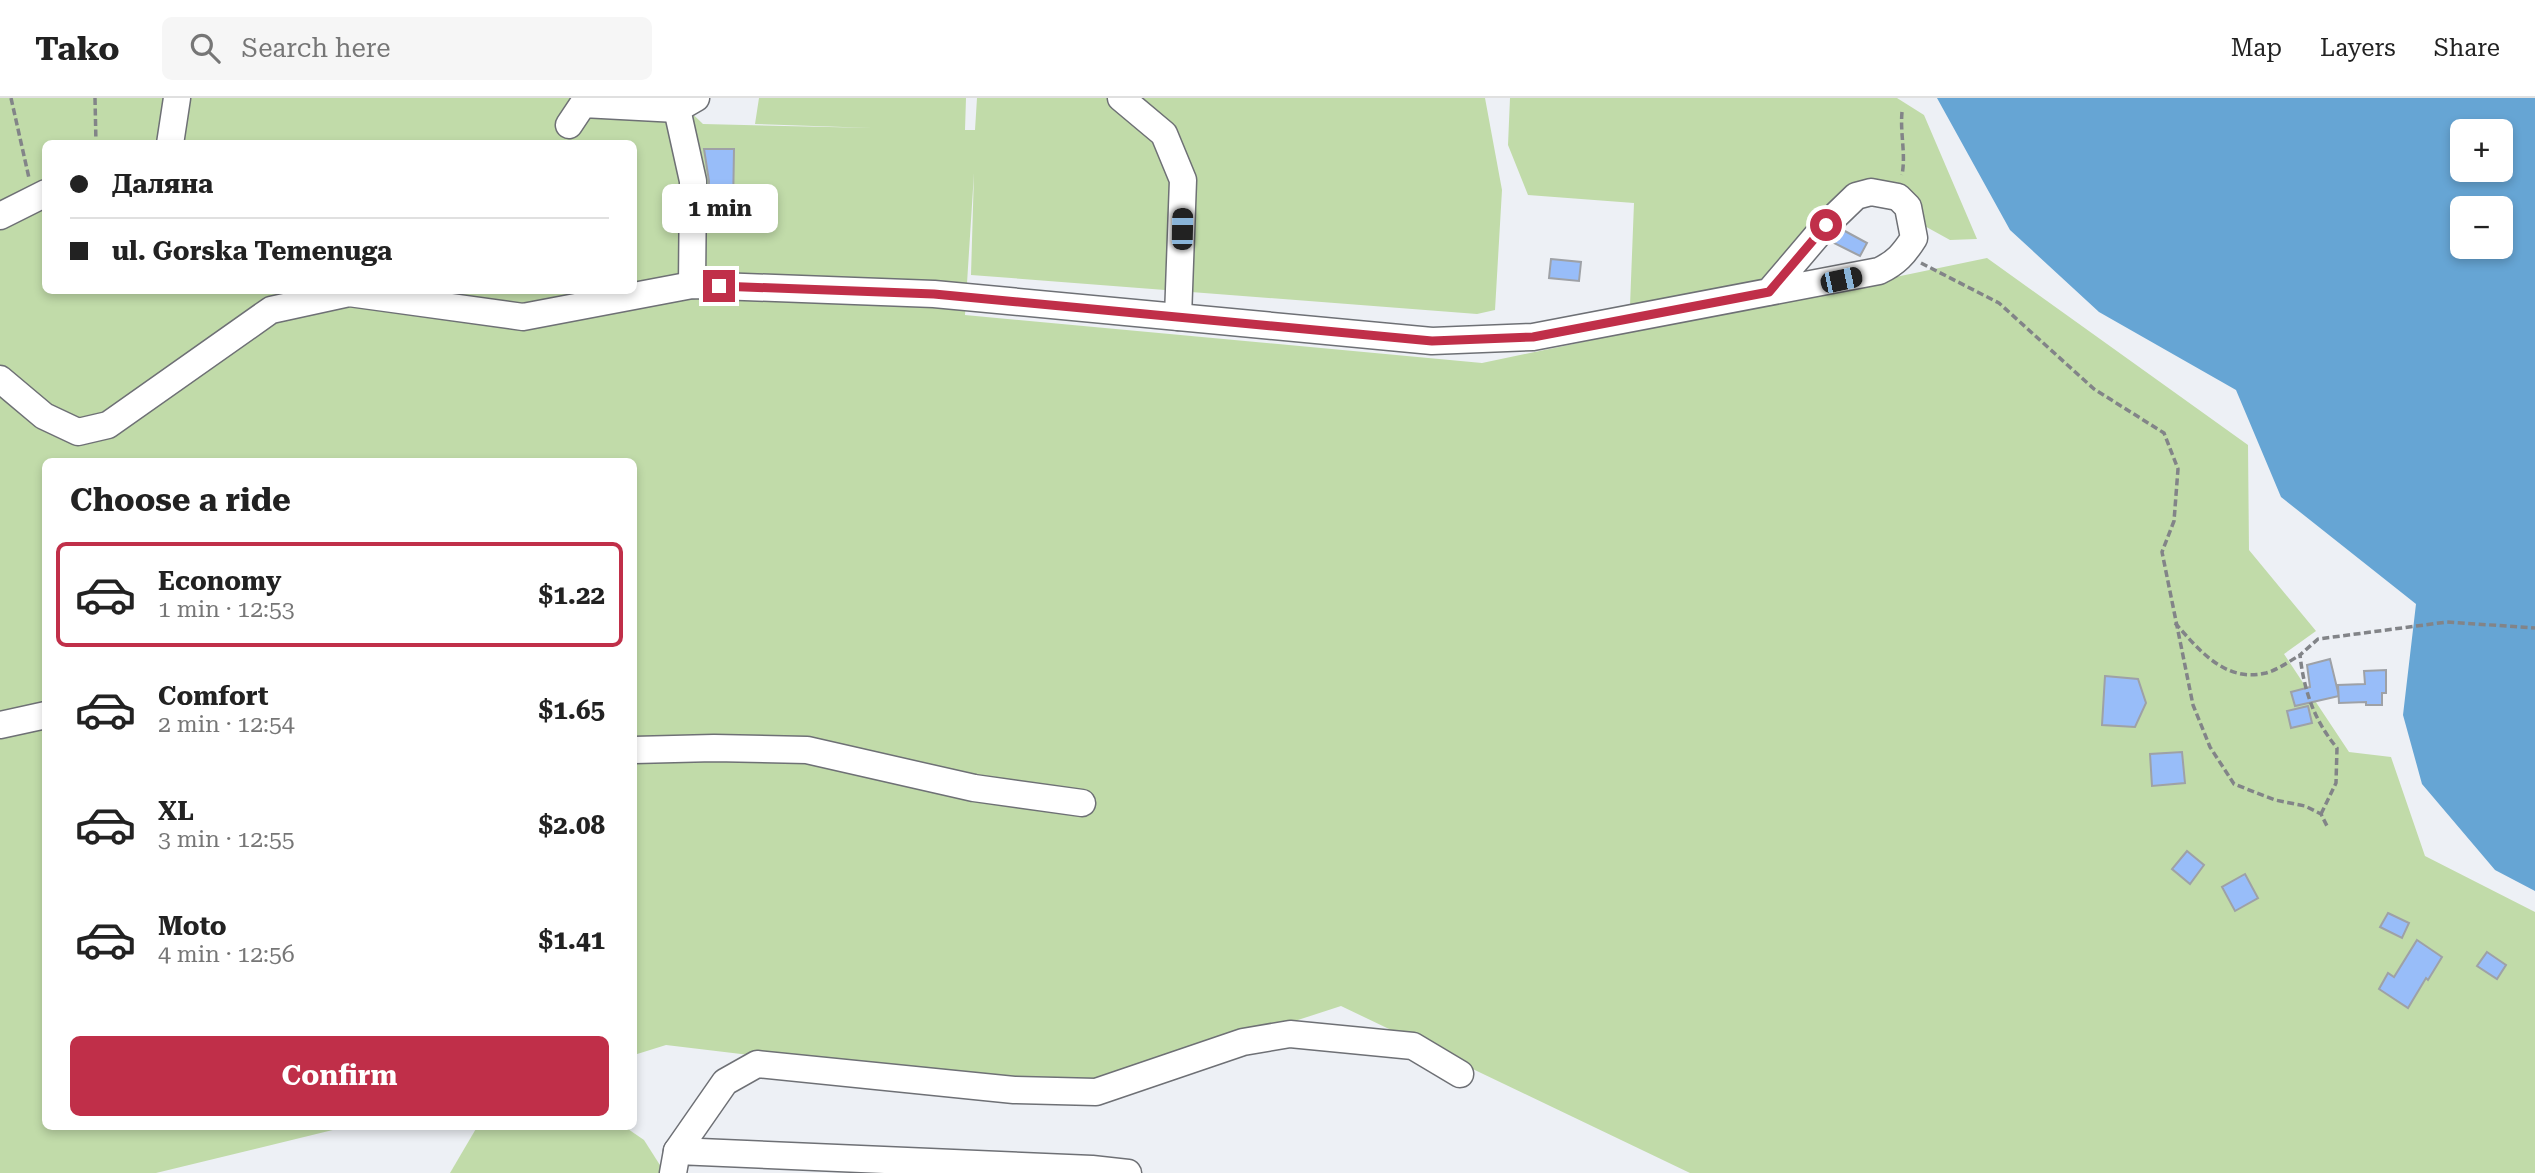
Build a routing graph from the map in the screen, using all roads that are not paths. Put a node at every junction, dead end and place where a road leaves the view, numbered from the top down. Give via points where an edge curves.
1 (177, 98) edge
2 (1122, 98) edge
3 (687, 103) edge
4 (569, 125) dead end
5 (171, 140) edge
6 (37, 197) edge
7 (0, 216) edge
8 (692, 285) junction
9 (1769, 292) junction
10 (344, 294) edge
11 (356, 294) edge
12 (1178, 317) junction
13 (0, 379) edge
14 (42, 716) edge
15 (0, 725) edge
16 (637, 750) edge
17 (1082, 803) dead end
18 (1460, 1074) dead end
19 (675, 1162) edge
20 (1128, 1173) edge

1 - 5 street
2 - 12 street via 1164,134 1183,180
3 - 4 street via 583,104
3 - 8 street via 693,181
6 - 7 street
8 - 11 street via 523,317
8 - 12 street via 934,294
9 - 9 street via 1892,265 1914,238 1908,207 1898,197 1883,193 1856,196
9 - 12 street via 1533,337 1432,341
10 - 13 street via 271,310 108,425 78,432 44,416
14 - 15 street
16 - 17 street via 807,750 974,788
18 - 19 street via 1413,1046 1290,1034 1243,1042 1096,1092 1014,1090 757,1064 725,1082
19 - 20 street

